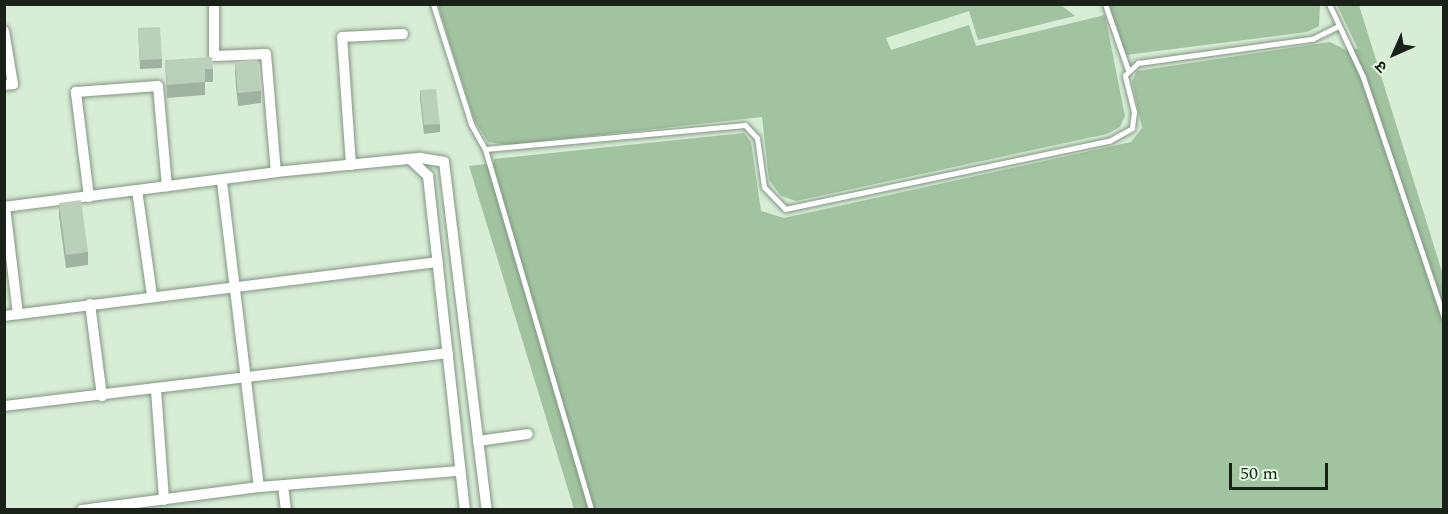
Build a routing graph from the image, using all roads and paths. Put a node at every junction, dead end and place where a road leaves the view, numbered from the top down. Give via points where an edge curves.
1 (214, 4) edge
2 (433, 4) edge
3 (1105, 4) edge
4 (1329, 4) edge
5 (1339, 26) junction
6 (4, 31) edge
7 (403, 34) dead end
8 (1128, 70) junction
9 (4, 85) edge
10 (485, 149) junction
11 (410, 159) junction
12 (351, 165) junction
13 (276, 172) junction
14 (222, 182) junction
15 (167, 187) junction
16 (137, 190) junction
17 (88, 197) junction
18 (5, 207) edge
19 (438, 262) junction
20 (234, 284) junction
21 (152, 296) junction
22 (90, 304) junction
23 (18, 314) junction
24 (4, 316) edge
25 (1443, 318) edge
26 (448, 353) junction
27 (246, 380) junction
28 (156, 390) junction
29 (102, 396) junction
30 (4, 406) edge
31 (528, 434) dead end
32 (478, 441) junction
33 (479, 453) junction
34 (460, 454) junction
35 (459, 471) junction
36 (283, 486) junction
37 (259, 487) junction
38 (164, 500) junction
39 (82, 510) edge
40 (286, 510) edge
41 (465, 510) edge
42 (487, 510) edge
43 (591, 510) edge

1 - 13 street via 214,56 266,54
2 - 10 lane via 471,124
3 - 8 lane
4 - 5 lane
5 - 8 lane via 1312,39 1151,60
5 - 25 lane via 1366,87
6 - 9 street via 13,84
7 - 12 street via 342,37
8 - 10 lane via 1135,120 1119,137 796,209 777,206 770,199 758,138 745,125 501,152
10 - 43 lane
11 - 12 street
11 - 19 street via 428,176
11 - 32 street via 444,162
12 - 13 street
13 - 14 street
14 - 15 street
14 - 20 street
15 - 16 street
15 - 17 street via 158,86 76,92
16 - 17 street
16 - 21 street
17 - 18 street
18 - 23 street
19 - 20 street
19 - 26 street
20 - 21 street
20 - 27 street
21 - 22 street
22 - 23 street
22 - 29 street
23 - 24 street
26 - 27 street
26 - 34 street
27 - 28 street
27 - 37 street
28 - 29 street
28 - 38 street
29 - 30 street
31 - 32 street
32 - 33 street
33 - 34 street
33 - 42 street
34 - 35 street
35 - 36 street
35 - 41 street
36 - 37 street
36 - 40 street
37 - 38 street
38 - 39 street

